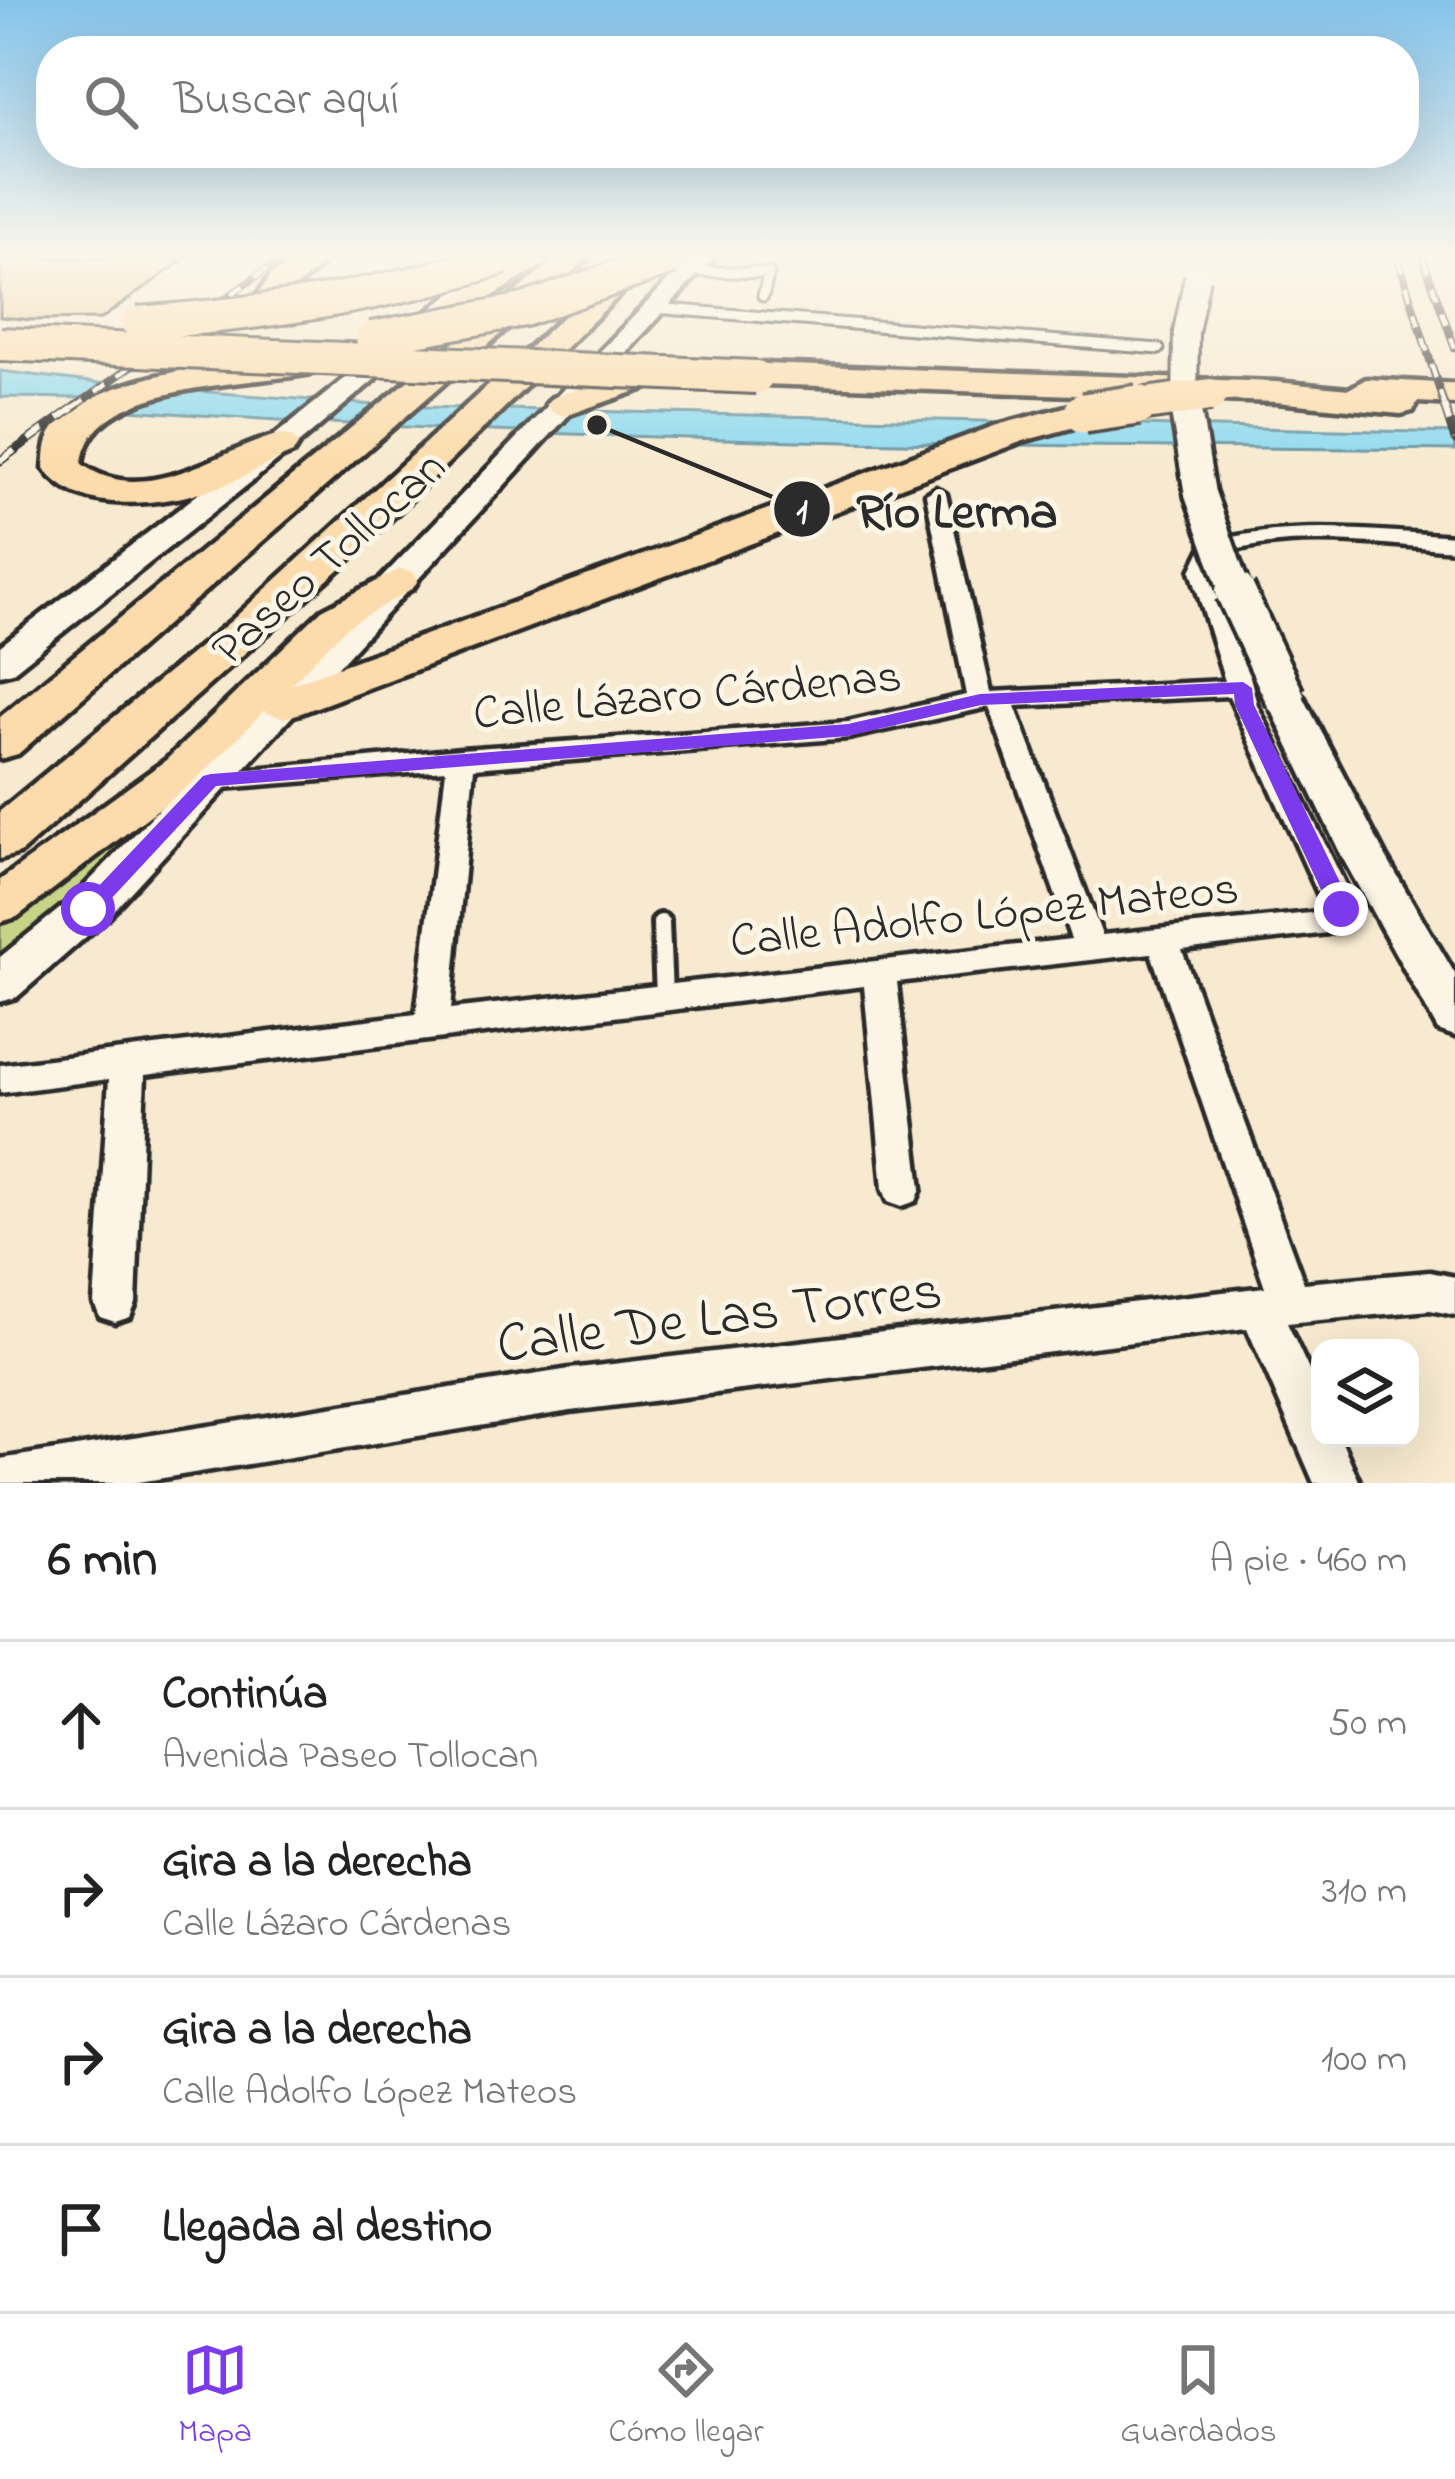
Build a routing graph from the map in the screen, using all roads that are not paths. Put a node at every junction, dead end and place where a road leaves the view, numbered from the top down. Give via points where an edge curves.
1 (5, 327) edge
2 (317, 327) edge
3 (423, 327) edge
4 (435, 327) edge
5 (493, 327) edge
6 (571, 327) edge
7 (636, 327) edge
8 (891, 327) edge
9 (1184, 327) edge
10 (420, 329) junction
11 (0, 348) edge
12 (507, 348) junction
13 (1159, 349) dead end
14 (355, 360) junction
15 (753, 368) junction
16 (1210, 394) junction
17 (1455, 394) edge
18 (1401, 404) junction
19 (1455, 406) edge
20 (562, 407) junction
21 (288, 438) junction
22 (936, 494) dead end
23 (1455, 543) edge
24 (400, 580) junction
25 (106, 656) junction
26 (0, 664) edge
27 (1243, 688) junction
28 (990, 700) junction
29 (284, 703) junction
30 (0, 743) edge
31 (461, 758) junction
32 (211, 780) junction
33 (0, 841) edge
34 (0, 904) edge
35 (661, 923) dead end
36 (1163, 940) junction
37 (1090, 947) junction
38 (879, 972) junction
39 (0, 984) edge
40 (664, 996) junction
41 (1455, 1017) edge
42 (432, 1025) junction
43 (128, 1061) junction
44 (0, 1079) edge
45 (902, 1189) dead end
46 (1455, 1296) edge
47 (115, 1303) dead end
48 (1276, 1307) junction
49 (0, 1482) edge
50 (1337, 1483) edge

1 - 12 highway
2 - 10 highway, bridge
3 - 10 highway
4 - 11 highway, bridge via 180,356
5 - 25 highway, Paseo Tollocan
6 - 33 highway, Paseo Tollocan via 85,773
7 - 20 main road
8 - 13 lane
9 - 41 main road, bridge via 1182,410 1227,579 1364,857
10 - 12 highway
10 - 21 main road, bridge
11 - 14 highway, bridge
12 - 15 highway
14 - 15 highway, bridge
14 - 21 highway, bridge via 218,373 140,392 76,429 63,448 63,467 103,486 168,487 211,476
15 - 16 highway
15 - 17 highway
16 - 18 highway
16 - 29 highway, bridge via 1010,433
18 - 19 highway
18 - 20 highway via 1276,392 687,372 631,380
20 - 24 main road
21 - 25 highway via 195,560
21 - 26 main road
22 - 28 street
23 - 27 street, Calle Adolfo López Mateos via 1336,535 1246,538 1212,549 1202,571 1209,603
24 - 29 main road
24 - 34 main road via 335,618 182,770
25 - 30 highway, Paseo Tollocan
27 - 28 street, Calle Lázaro Cárdenas
27 - 36 street, Calle Adolfo López Mateos via 1341,909 1328,922
28 - 31 street, Calle Lázaro Cárdenas via 848,730
28 - 37 street
29 - 32 main road
31 - 32 street, Calle Lázaro Cárdenas
31 - 42 street
32 - 39 main road via 88,909
35 - 40 lane
36 - 37 street, Calle Adolfo López Mateos
36 - 48 street
37 - 38 street, Calle Adolfo López Mateos
38 - 40 street, Calle Adolfo López Mateos
38 - 45 street
40 - 42 street, Calle Adolfo López Mateos
42 - 43 street, Calle Adolfo López Mateos
43 - 44 street, Calle Adolfo López Mateos
43 - 47 street
46 - 48 street, Calle De Las Torres via 1430,1291
48 - 49 street, Calle De Las Torres via 570,1390
48 - 50 street

